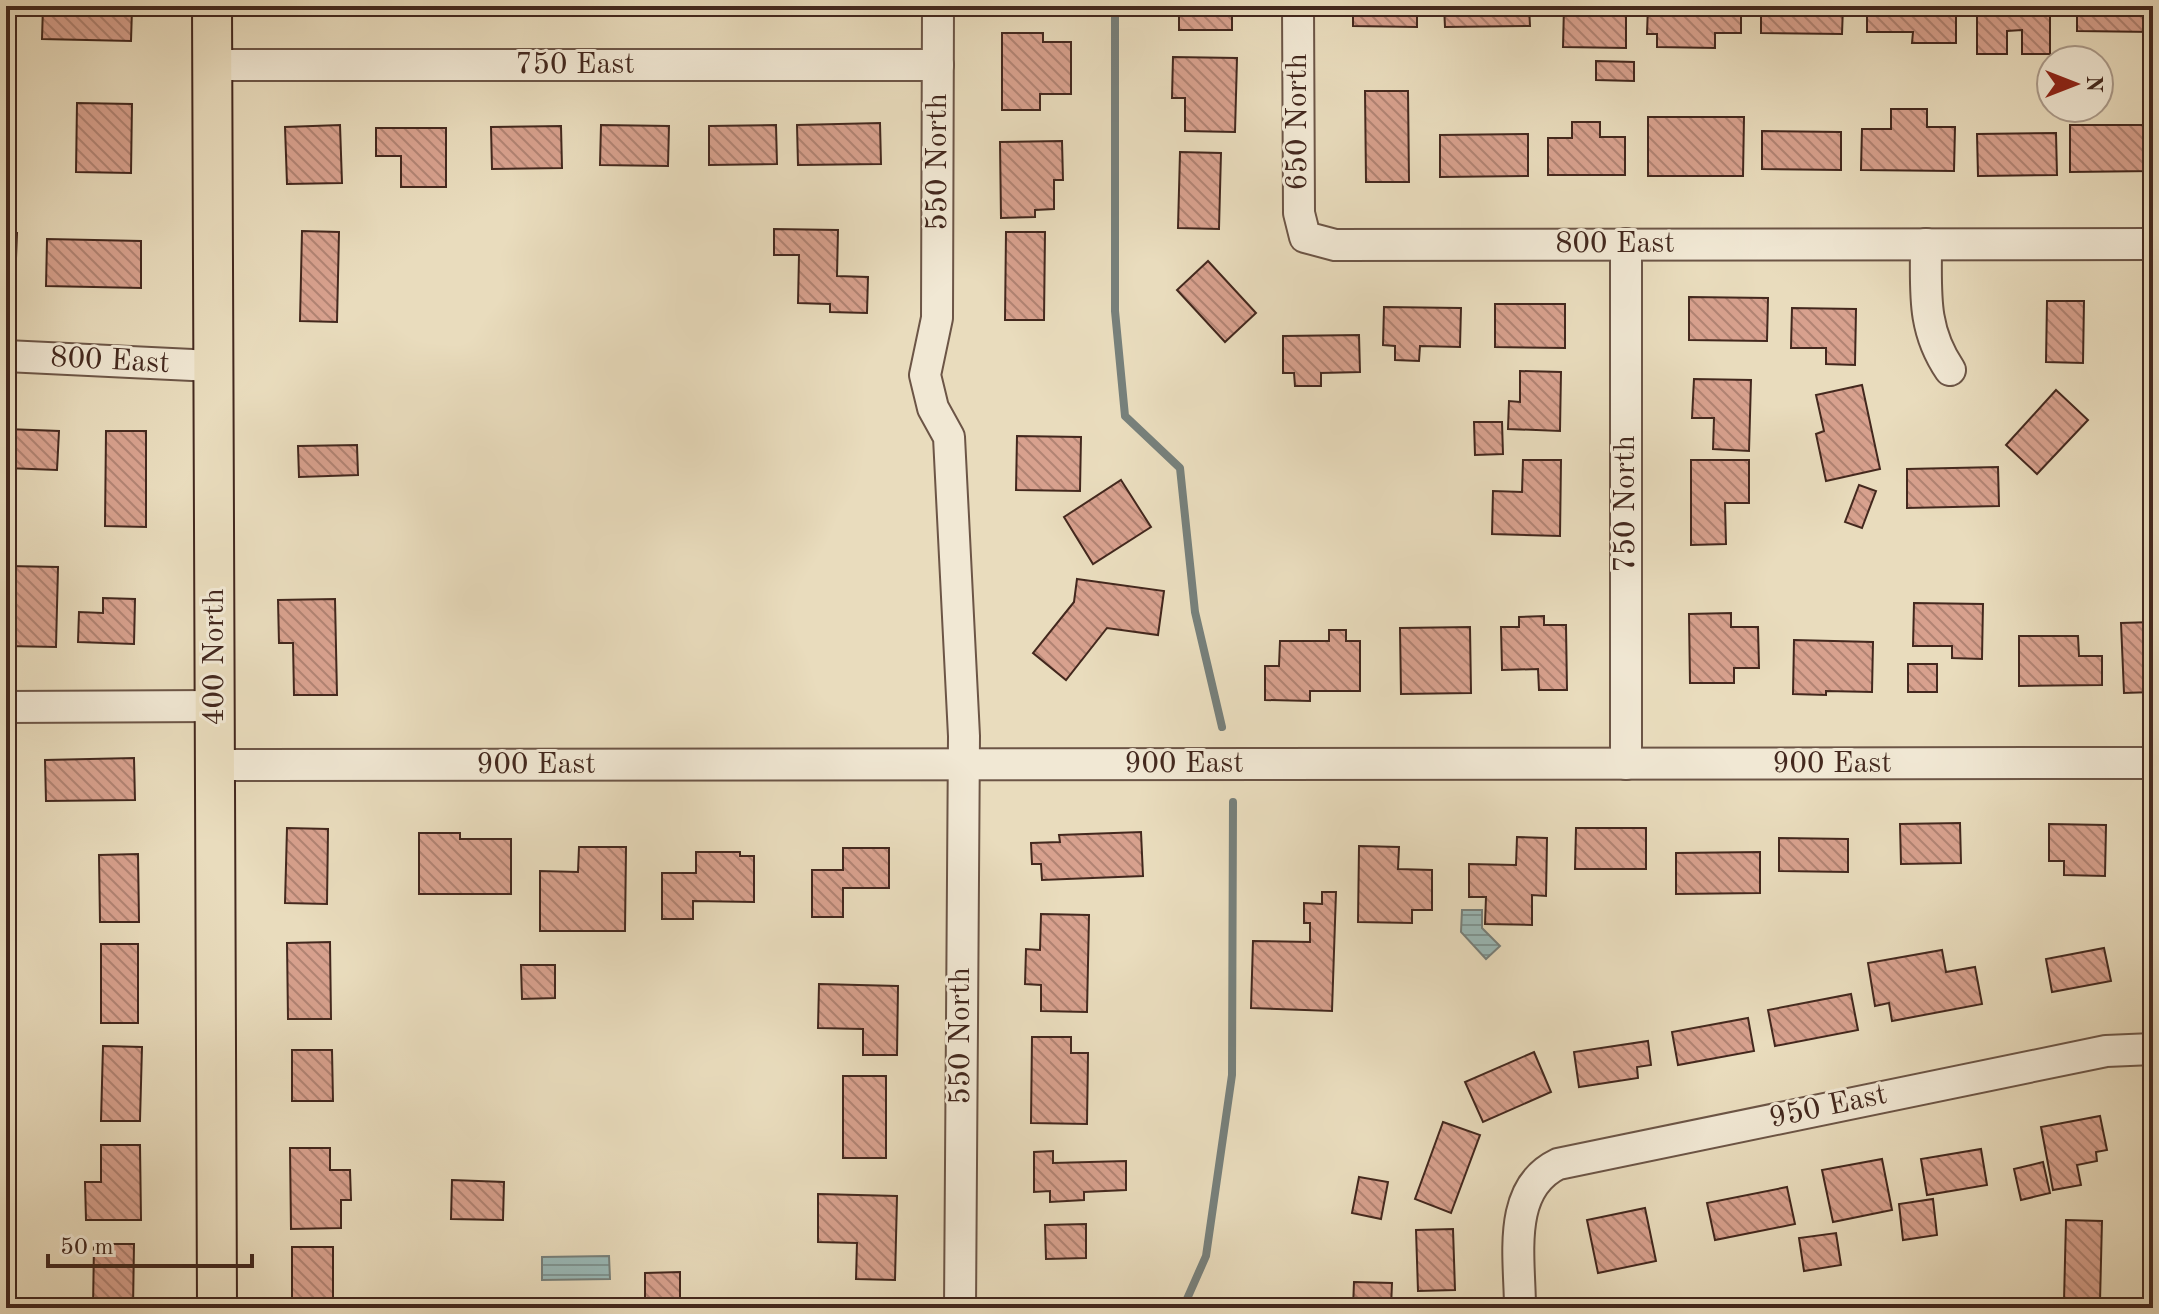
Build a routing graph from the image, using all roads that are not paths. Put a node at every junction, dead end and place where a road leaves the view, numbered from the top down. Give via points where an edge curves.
1 (212, 6) edge
2 (938, 6) edge
3 (1298, 6) edge
4 (212, 65) junction
5 (938, 65) junction
6 (1305, 237) joint
7 (1626, 244) junction
8 (1926, 244) junction
9 (2153, 244) edge
10 (6, 356) edge
11 (213, 366) junction
12 (1950, 370) dead end
13 (215, 706) junction
14 (6, 707) edge
15 (2153, 763) edge
16 (1626, 764) junction
17 (215, 765) junction
18 (963, 765) junction
19 (2153, 1049) edge
20 (217, 1308) edge
21 (960, 1308) edge
22 (1520, 1308) edge

1 - 4 main road, 400 North
2 - 5 street, 550 North
3 - 6 street, 650 North via 1298,199
4 - 5 street, 750 East
4 - 11 main road, 400 North
5 - 18 street, 550 North via 937,318 925,375 933,408 949,437
6 - 7 street, 800 East via 1335,245
7 - 8 street, 800 East
7 - 16 street, 750 North
8 - 9 street, 800 East
8 - 12 street via 1930,330
10 - 11 street, 800 East
11 - 13 main road, 400 North
13 - 14 street
13 - 17 main road, 400 North
15 - 16 street, 900 East
16 - 18 street, 900 East
17 - 18 street, 900 East
17 - 20 main road, 400 North
18 - 21 street, 550 North
19 - 22 street, 950 East via 2106,1051 1567,1160 1540,1175 1523,1203

